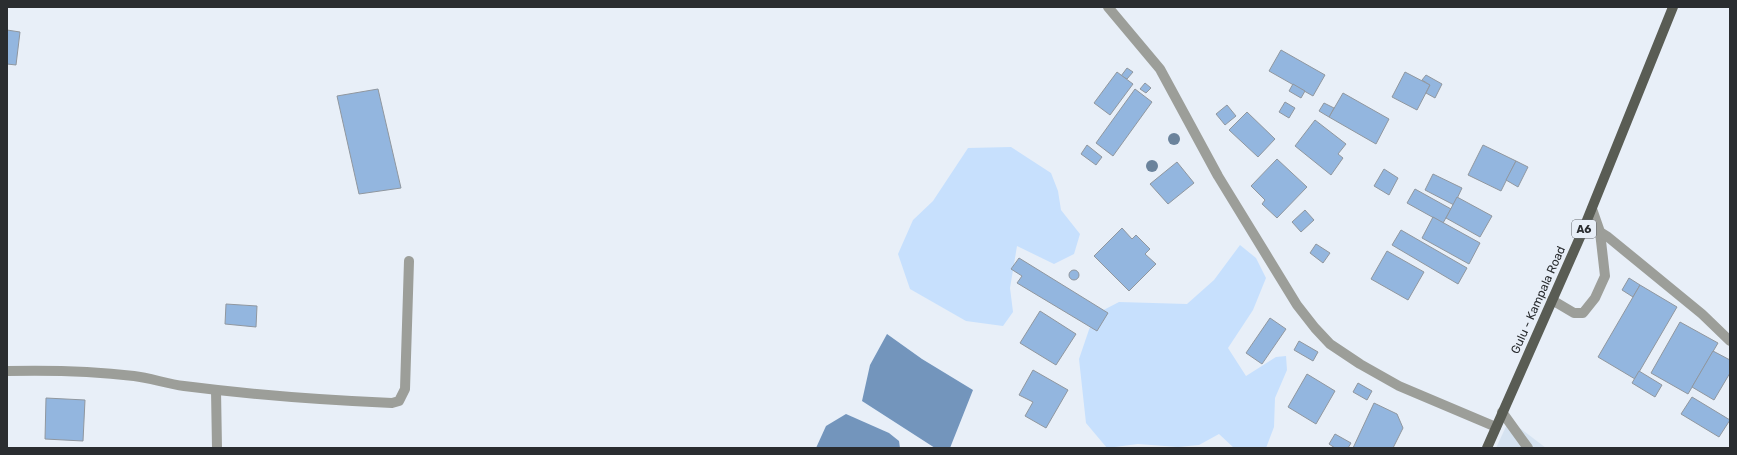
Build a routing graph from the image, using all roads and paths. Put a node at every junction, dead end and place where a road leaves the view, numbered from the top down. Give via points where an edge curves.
1 (1108, 7) edge
2 (1673, 7) edge
3 (1592, 209) junction
4 (1600, 232) junction
5 (409, 261) dead end
6 (1552, 300) junction
7 (1730, 341) edge
8 (7, 371) edge
9 (216, 390) junction
10 (1502, 412) junction
11 (1496, 427) junction
12 (217, 448) edge
13 (1487, 448) edge
14 (1528, 448) edge

1 - 11 street via 1160,69 1218,176 1297,305 1315,328 1330,344 1399,386
2 - 3 main road, Gulu - Kampala Road / A6
3 - 4 street
3 - 6 main road, Gulu - Kampala Road / A6
4 - 6 street via 1605,276 1595,298 1583,313 1574,313
4 - 7 street via 1702,314
5 - 9 street via 405,389 399,401 392,404 303,399
6 - 10 main road, Gulu - Kampala Road / A6
8 - 9 street via 38,370 135,376
9 - 12 street
10 - 11 main road, Gulu - Kampala Road / A6
10 - 14 street
11 - 13 main road, Gulu - Kampala Road / A6

